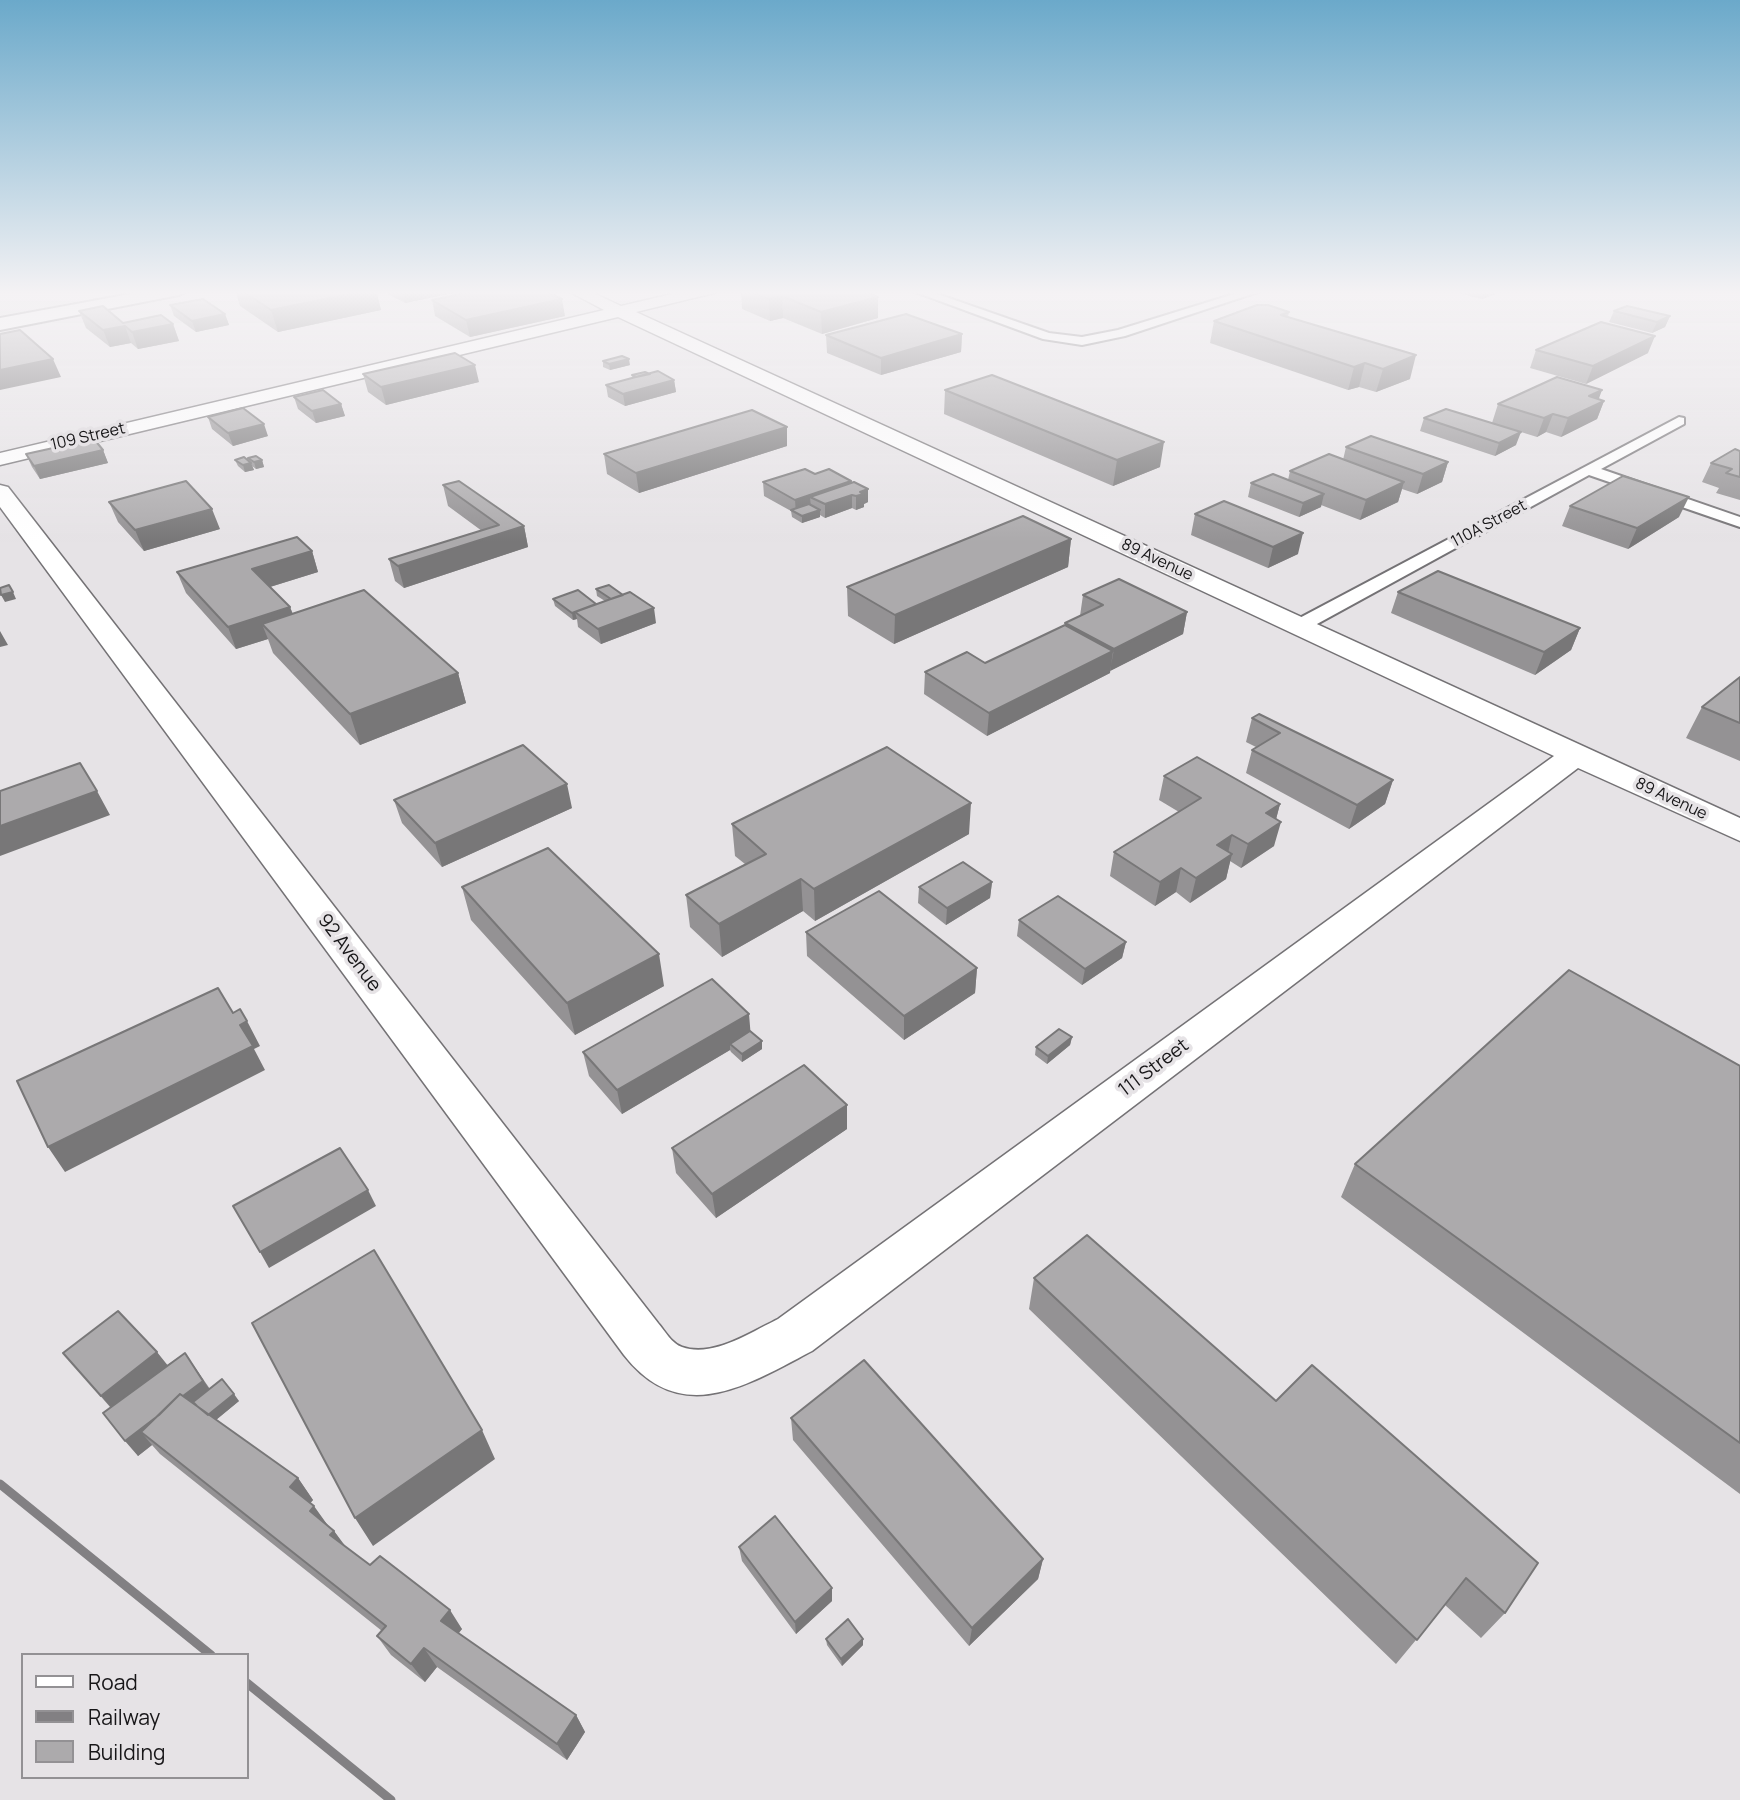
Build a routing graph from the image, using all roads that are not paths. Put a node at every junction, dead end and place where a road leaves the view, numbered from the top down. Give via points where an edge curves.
1 (354, 374) edge
2 (756, 374) edge
3 (1679, 421) dead end
4 (0, 458) edge
5 (1588, 470) junction
6 (0, 492) edge
7 (1740, 522) edge
8 (1299, 626) junction
9 (1576, 755) junction
10 (1740, 831) edge
11 (724, 1368) joint

1 - 4 street, 109 Street
2 - 8 street, 89 Avenue
3 - 5 street, 110A Street
5 - 7 street
5 - 8 street, 110A Street
6 - 11 street, 92 Avenue via 641,1339 663,1363 693,1373
8 - 9 street, 89 Avenue
9 - 10 street, 89 Avenue
9 - 11 street, 111 Street via 795,1335

